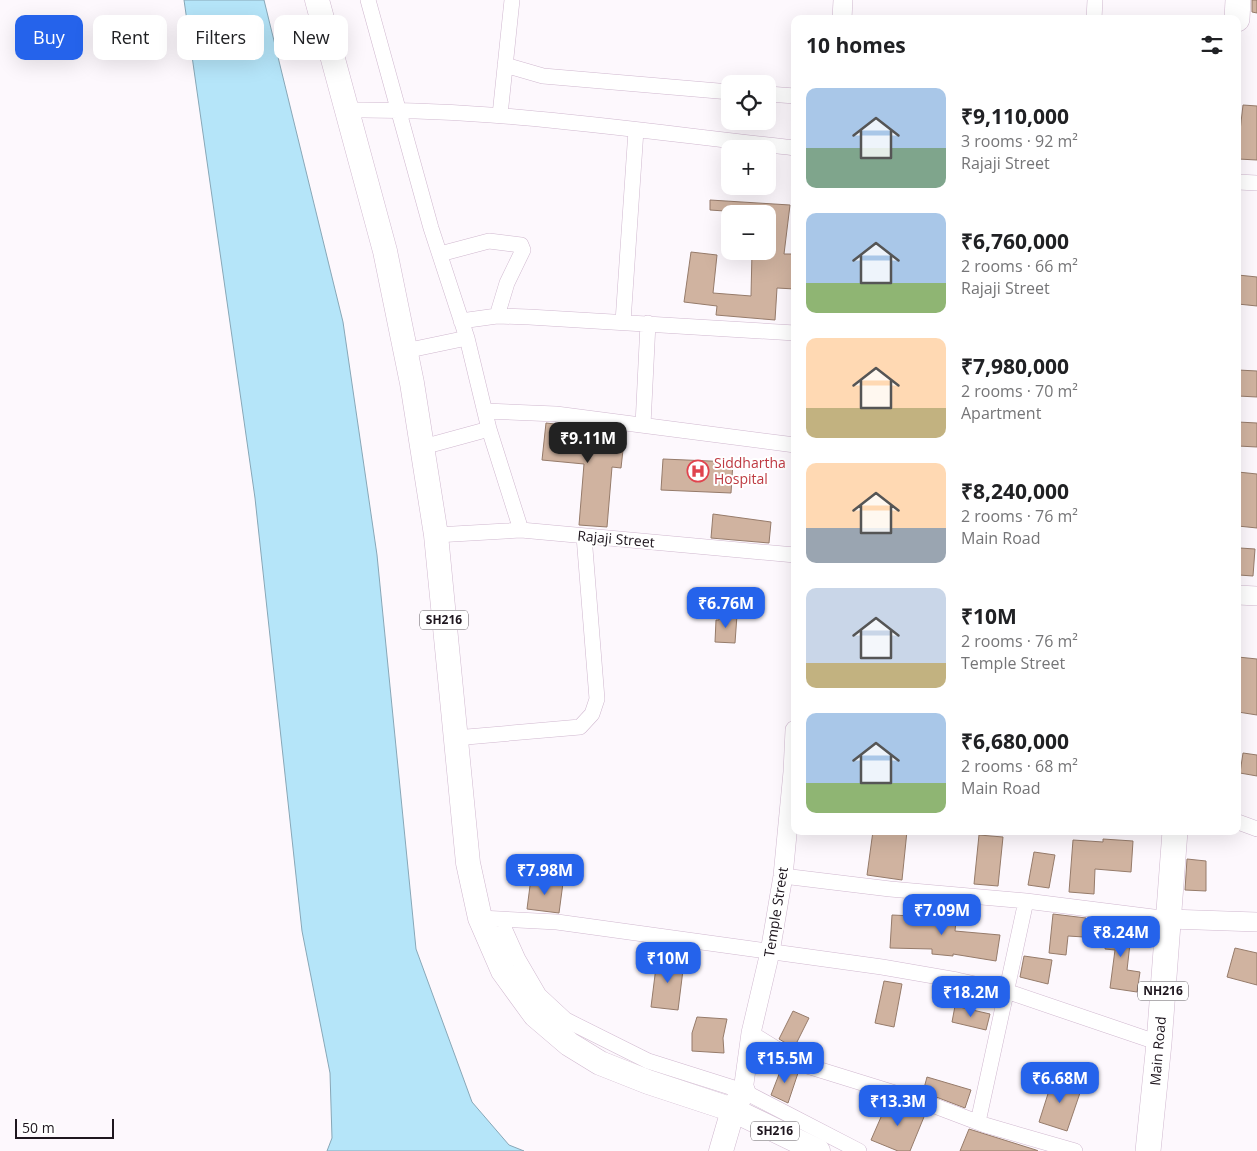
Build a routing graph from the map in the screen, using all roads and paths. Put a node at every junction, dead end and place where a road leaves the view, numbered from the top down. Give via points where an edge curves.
1 (317, 0) edge
2 (368, 0) edge
3 (512, 0) edge
4 (843, 0) edge
5 (1095, 0) edge
6 (1238, 0) edge
7 (842, 15) edge
8 (1094, 15) edge
9 (1237, 15) edge
10 (505, 65) junction
11 (721, 91) edge
12 (776, 95) edge
13 (791, 96) edge
14 (400, 109) junction
15 (347, 110) junction
16 (500, 115) junction
17 (636, 130) junction
18 (791, 148) edge
19 (1241, 182) edge
20 (1257, 183) edge
21 (440, 254) junction
22 (497, 316) junction
23 (461, 321) junction
24 (623, 322) junction
25 (648, 323) junction
26 (791, 333) edge
27 (466, 338) junction
28 (405, 351) junction
29 (485, 411) junction
30 (643, 425) junction
31 (489, 429) junction
32 (791, 444) edge
33 (422, 447) junction
34 (521, 530) junction
35 (436, 535) junction
36 (584, 536) junction
37 (791, 555) edge
38 (1241, 594) edge
39 (1257, 596) edge
40 (455, 738) junction
41 (791, 800) edge
42 (1241, 823) edge
43 (1257, 828) edge
44 (1176, 835) edge
45 (783, 876) junction
46 (1026, 901) junction
47 (490, 918) junction
48 (1169, 918) junction
49 (1257, 922) edge
50 (770, 952) junction
51 (1006, 991) junction
52 (751, 1033) junction
53 (1159, 1043) junction
54 (738, 1101) junction
55 (978, 1122) junction
56 (722, 1148) edge
57 (818, 1151) edge
58 (859, 1151) edge
59 (1075, 1151) edge
60 (1148, 1151) edge

1 - 15 main road, SH216
2 - 14 street
3 - 10 street
4 - 7 street
5 - 8 street
6 - 9 highway
10 - 11 street via 543,76
10 - 16 street
12 - 13 street
14 - 15 street
14 - 16 street
14 - 21 street
15 - 28 main road, SH216 via 385,251
16 - 17 street
17 - 18 street
17 - 24 street
19 - 20 street
21 - 22 street via 489,241 521,244 522,250
21 - 23 street
22 - 23 street
22 - 24 street
23 - 27 street
24 - 25 street
25 - 26 street
25 - 30 street
27 - 28 street
27 - 29 street
28 - 33 main road, SH216
29 - 30 street via 556,414
29 - 31 street
30 - 32 street
31 - 33 street
31 - 34 street
33 - 35 main road, SH216
34 - 35 street, Rajaji Street
34 - 36 street, Rajaji Street
35 - 40 main road, SH216
36 - 37 street, Rajaji Street
36 - 40 street via 597,699 592,714 580,727
38 - 39 street
40 - 47 main road, SH216 via 468,863
41 - 45 street, Temple Street
42 - 43 street
44 - 48 highway, Main Road / NH216
45 - 46 street
45 - 50 street, Temple Street
46 - 48 street
46 - 51 street
47 - 50 street via 557,922
47 - 54 main road, SH216 via 503,971 535,1015 569,1044 608,1066 656,1085
48 - 49 street
48 - 53 highway, Main Road / NH216
50 - 51 street via 882,967
50 - 52 street, Temple Street
51 - 53 street
51 - 55 street
52 - 54 street, Temple Street
52 - 55 street via 801,1064
53 - 60 highway, Main Road / NH216
54 - 56 main road
54 - 57 main road, SH216
54 - 58 street
55 - 59 street

